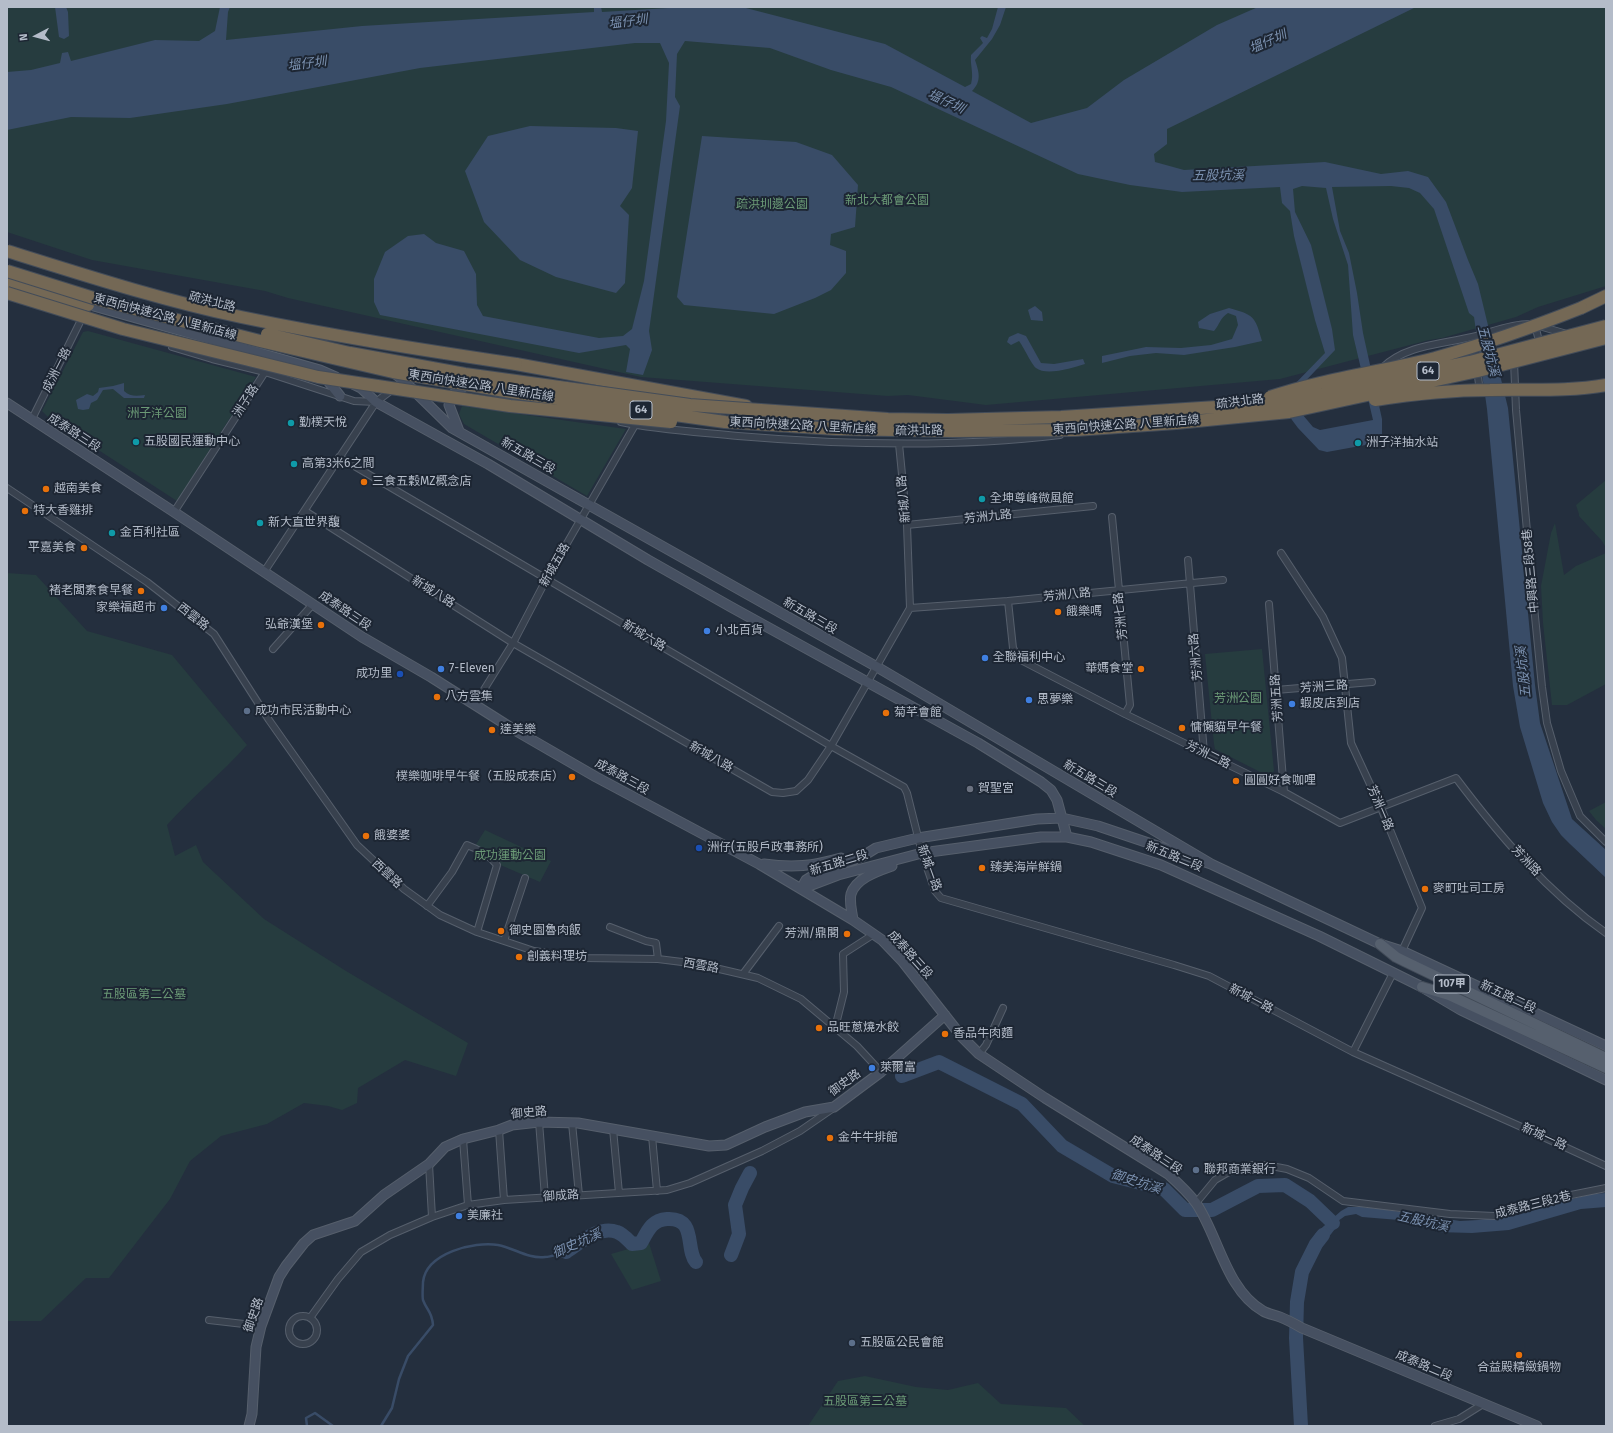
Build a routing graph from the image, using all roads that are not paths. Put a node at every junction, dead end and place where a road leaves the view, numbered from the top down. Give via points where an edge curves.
1 (7, 245) edge
2 (7, 251) edge
3 (7, 257) edge
4 (7, 263) edge
5 (7, 271) edge
6 (7, 278) edge
7 (7, 282) edge
8 (116, 288) junction
9 (7, 293) edge
10 (1606, 296) edge
11 (7, 297) edge
12 (1606, 301) edge
13 (88, 305) junction
14 (1581, 308) junction
15 (81, 320) junction
16 (1535, 325) junction
17 (1606, 326) edge
18 (1606, 333) edge
19 (1606, 338) edge
20 (1586, 340) junction
21 (1415, 350) junction
22 (1542, 351) junction
23 (1385, 366) junction
24 (320, 370) junction
25 (265, 372) junction
26 (1421, 378) junction
27 (404, 381) junction
28 (1606, 386) edge
29 (463, 387) junction
30 (1389, 387) junction
31 (1480, 393) dead end
32 (1356, 394) junction
33 (340, 396) junction
34 (376, 402) junction
35 (7, 403) edge
36 (1248, 405) junction
37 (764, 410) junction
38 (1289, 412) junction
39 (32, 420) junction
40 (725, 422) junction
41 (635, 425) junction
42 (459, 431) junction
43 (899, 444) junction
44 (339, 457) junction
45 (7, 488) edge
46 (590, 505) junction
47 (1093, 506) dead end
48 (305, 511) junction
49 (174, 512) junction
50 (1112, 517) dead end
51 (581, 520) junction
52 (906, 525) junction
53 (1281, 554) dead end
54 (1188, 560) dead end
55 (264, 572) junction
56 (547, 578) junction
57 (1223, 580) dead end
58 (1190, 584) junction
59 (1119, 590) junction
60 (1008, 601) junction
61 (313, 604) junction
62 (1270, 604) dead end
63 (910, 608) junction
64 (513, 643) junction
65 (273, 649) dead end
66 (877, 667) junction
67 (867, 682) junction
68 (1372, 682) dead end
69 (1345, 685) junction
70 (1276, 690) junction
71 (475, 704) junction
72 (1125, 714) junction
73 (831, 746) junction
74 (1204, 753) junction
75 (1456, 778) joint
76 (1284, 792) junction
77 (1381, 808) junction
78 (1062, 818) junction
79 (1067, 837) junction
80 (918, 838) junction
81 (1606, 842) edge
82 (876, 848) junction
83 (922, 854) junction
84 (759, 864) junction
85 (1211, 864) junction
86 (524, 878) dead end
87 (801, 889) junction
88 (427, 906) junction
89 (853, 920) junction
90 (779, 926) dead end
91 (610, 927) dead end
92 (477, 932) junction
93 (874, 934) junction
94 (1606, 934) edge
95 (504, 941) junction
96 (1380, 944) junction
97 (1402, 951) junction
98 (658, 959) junction
99 (1393, 973) junction
100 (743, 974) junction
101 (1422, 986) junction
102 (1003, 1008) dead end
103 (945, 1015) junction
104 (1524, 1024) junction
105 (836, 1028) junction
106 (1606, 1046) edge
107 (1353, 1052) junction
108 (978, 1054) junction
109 (1606, 1058) edge
110 (1606, 1068) edge
111 (881, 1072) junction
112 (1606, 1080) edge
113 (834, 1107) junction
114 (539, 1122) junction
115 (572, 1123) junction
116 (613, 1128) junction
117 (499, 1130) junction
118 (652, 1136) junction
119 (463, 1138) junction
120 (428, 1164) junction
121 (1606, 1166) edge
122 (1606, 1188) edge
123 (657, 1191) junction
124 (619, 1193) junction
125 (579, 1195) junction
126 (545, 1197) junction
127 (504, 1200) junction
128 (1196, 1203) junction
129 (468, 1205) junction
130 (432, 1217) junction
131 (310, 1318) junction
132 (1285, 1319) joint
133 (209, 1320) dead end
134 (261, 1326) junction
135 (1483, 1404) junction
136 (248, 1426) edge
137 (1435, 1426) edge
138 (1537, 1426) edge

1 - 8 highway via 88,270
2 - 37 highway, bridge via 127,288 240,317 353,339 523,365
3 - 8 main road, 疏洪北路
4 - 37 highway, 東西向快速公路 八里新店線 / 64, bridge via 110,296 350,353 465,374 690,405
5 - 40 highway, 東西向快速公路 八里新店線 / 64, bridge via 103,302 393,372 511,392
6 - 13 main road
7 - 13 highway
8 - 27 main road, 疏洪北路 via 367,354
9 - 40 highway, bridge via 123,329 318,377 510,406 671,422
10 - 14 highway
11 - 15 street
12 - 14 highway
13 - 24 main road
14 - 36 highway, bridge via 1526,330 1434,358 1307,386
15 - 25 street
15 - 39 street, 成洲一路
16 - 20 street
16 - 21 street via 1533,323 1512,326
16 - 22 street
17 - 36 highway, 東西向快速公路 八里新店線 / 64, bridge via 1470,362 1308,398
18 - 20 street, 中興路三段58巷
19 - 38 highway, 東西向快速公路 八里新店線 / 64, bridge via 1478,371
20 - 22 street, 中興路三段58巷
21 - 23 street via 1393,358
21 - 26 street
22 - 81 street, 中興路三段58巷 via 1514,359 1516,410 1542,687 1547,723 1561,771 1580,816
23 - 30 street
23 - 32 street
24 - 33 main road
24 - 34 main road via 361,388
25 - 33 street
25 - 49 street, 洲子路
26 - 30 street, 疏洪北路
26 - 31 street, 疏洪北路 via 1477,367
27 - 29 street, 疏洪北路 via 422,375
27 - 34 street, 疏洪北路
27 - 42 main road, 新五路三段 via 452,428
28 - 38 highway, bridge via 1544,391 1490,390 1447,393
29 - 41 street, 疏洪北路
29 - 42 main road via 452,395 449,405
30 - 32 street, 疏洪北路
32 - 43 street, 疏洪北路 via 1257,413 1047,437
33 - 34 street via 354,401
34 - 44 street, 疏洪北路
34 - 51 main road via 488,464
35 - 39 main road, 成泰路三段
36 - 37 highway, 東西向快速公路 八里新店線 / 64, bridge via 1061,417 948,420 888,419
38 - 40 highway, 東西向快速公路 八里新店線 / 64, bridge via 1176,423 1052,430 836,430
39 - 49 main road, 成泰路三段
41 - 43 street, 疏洪北路 via 771,438
41 - 46 street, 新城五路
42 - 46 main road, 新五路三段
43 - 52 street, 新城八路
44 - 48 street, 疏洪北路
44 - 56 street, 新城六路
45 - 88 street, 西雲路 via 147,582 214,634 269,720 357,846 404,889
46 - 51 street, 新城五路
46 - 66 main road, 新五路三段
47 - 52 street, 芳洲九路
48 - 55 street, 疏洪北路
48 - 64 street, 新城八路
49 - 55 main road, 成泰路三段
50 - 59 street, 芳洲七路
51 - 56 street, 新城五路
51 - 67 main road
52 - 63 street, 新城八路
53 - 69 street, 芳洲一路 via 1323,617 1342,658
54 - 58 street, 芳洲六路
55 - 61 main road, 成泰路三段
56 - 64 street, 新城五路
56 - 73 street, 新城六路
57 - 58 street, 芳洲八路
58 - 59 street, 芳洲八路
58 - 74 street, 芳洲六路
59 - 60 street, 芳洲八路
59 - 72 street, 芳洲七路 via 1130,705
60 - 63 street, 芳洲八路
60 - 72 street, 芳洲二路 via 1013,648 1019,659
61 - 65 street
61 - 71 main road, 成泰路三段 via 362,637
62 - 70 street, 芳洲五路
63 - 66 street, 新城八路
64 - 71 street, 新城五路
64 - 73 street, 新城八路 via 772,792 796,791 808,780
66 - 67 street, 新城八路
66 - 85 main road, 新五路三段
67 - 73 street, 新城八路
67 - 78 main road via 978,743 1041,782 1052,790
68 - 69 street, 芳洲三路
69 - 70 street, 芳洲三路
69 - 77 street, 芳洲一路 via 1351,743
70 - 76 street, 芳洲五路
71 - 84 main road, 成泰路三段 via 596,777
72 - 74 street, 芳洲二路
73 - 80 street, 新城六路 via 904,787
74 - 76 street, 芳洲二路
75 - 77 street, 芳洲二路
75 - 94 street, 芳洲路 via 1500,833 1542,879 1582,917
76 - 77 street, 芳洲二路 via 1340,823
77 - 97 street, 芳洲一路 via 1422,908
78 - 79 main road
78 - 80 main road, 新五路二段 / 107甲 via 1005,823
78 - 85 main road, 新五路二段 / 107甲 via 1111,830
79 - 83 main road, 新五路二段 / 107甲 via 1040,837
79 - 99 main road, 新五路二段 / 107甲 via 1118,850 1161,865 1319,936
80 - 82 main road, 新五路二段 / 107甲
80 - 83 street, 新城一路
82 - 84 main road via 808,866
82 - 87 main road, 新五路二段 / 107甲 via 863,856 814,875 806,880
83 - 87 main road, 新五路二段 / 107甲 via 838,875
83 - 89 main road via 865,878 857,885 850,903
83 - 107 street, 新城一路 via 935,890 941,898 1209,976
84 - 87 main road, 成泰路三段
85 - 96 main road, 新五路二段 / 107甲
86 - 95 street
87 - 89 main road, 成泰路三段
88 - 92 street, 西雲路
88 - 92 street via 452,872 467,845 476,849 497,865
89 - 93 main road, 成泰路三段
90 - 100 street
91 - 98 street via 656,943
92 - 95 street, 西雲路
93 - 103 main road, 成泰路三段 via 903,962
93 - 105 street via 843,954 844,992
95 - 98 street, 西雲路 via 534,951 584,958
96 - 97 main road, 新五路二段 / 107甲
96 - 104 main road, 新五路二段 / 107甲 via 1396,957
97 - 106 main road, 新五路二段 / 107甲
98 - 100 street, 西雲路 via 698,964
99 - 101 main road, 新五路二段 / 107甲
99 - 107 street
100 - 105 street, 西雲路 via 758,978 801,999
101 - 104 main road, 新五路二段 / 107甲
101 - 112 main road, 新五路二段 / 107甲 via 1461,1010
102 - 108 street via 986,1045
103 - 108 main road, 成泰路三段
103 - 111 main road, 御史路
104 - 109 main road, 新五路二段 / 107甲
104 - 110 main road, 新五路二段 / 107甲
105 - 111 street, 西雲路
107 - 121 street, 新城一路
108 - 128 main road, 成泰路三段 via 1168,1174
111 - 113 main road, 御史路
113 - 118 main road, 御史路 via 805,1112 726,1145 709,1146
113 - 123 street, 御成路 via 800,1132 762,1151 690,1183
114 - 115 main road, 御史路
114 - 117 main road, 御史路 via 512,1125
114 - 126 street
115 - 116 main road, 御史路
115 - 125 street
116 - 118 main road, 御史路
116 - 124 street
117 - 119 main road, 御史路
117 - 127 street
118 - 123 street
119 - 120 main road, 御史路 via 445,1147
119 - 129 street
120 - 130 street
120 - 134 main road, 御史路 via 384,1195 355,1221 313,1235 304,1243 279,1277
122 - 128 street, 成泰路三段2巷 via 1546,1200 1494,1216 1450,1214 1343,1201 1309,1178 1287,1169 1247,1165 1215,1180
123 - 124 street, 御成路
124 - 125 street, 御成路
125 - 126 street, 御成路
126 - 127 street, 御成路
127 - 129 street, 御成路
128 - 132 main road, 成泰路三段 via 1231,1275 1246,1297 1263,1312
129 - 130 street, 御成路
130 - 131 street, 御成路 via 390,1235 361,1252
131 - 131 street via 299,1316 291,1324 290,1335 295,1341 302,1343 313,1339 316,1328
132 - 135 main road, 成泰路二段
133 - 134 street
134 - 136 main road, 御史路 via 256,1347 252,1414
135 - 137 street via 1459,1419
135 - 138 main road, 成泰路二段

